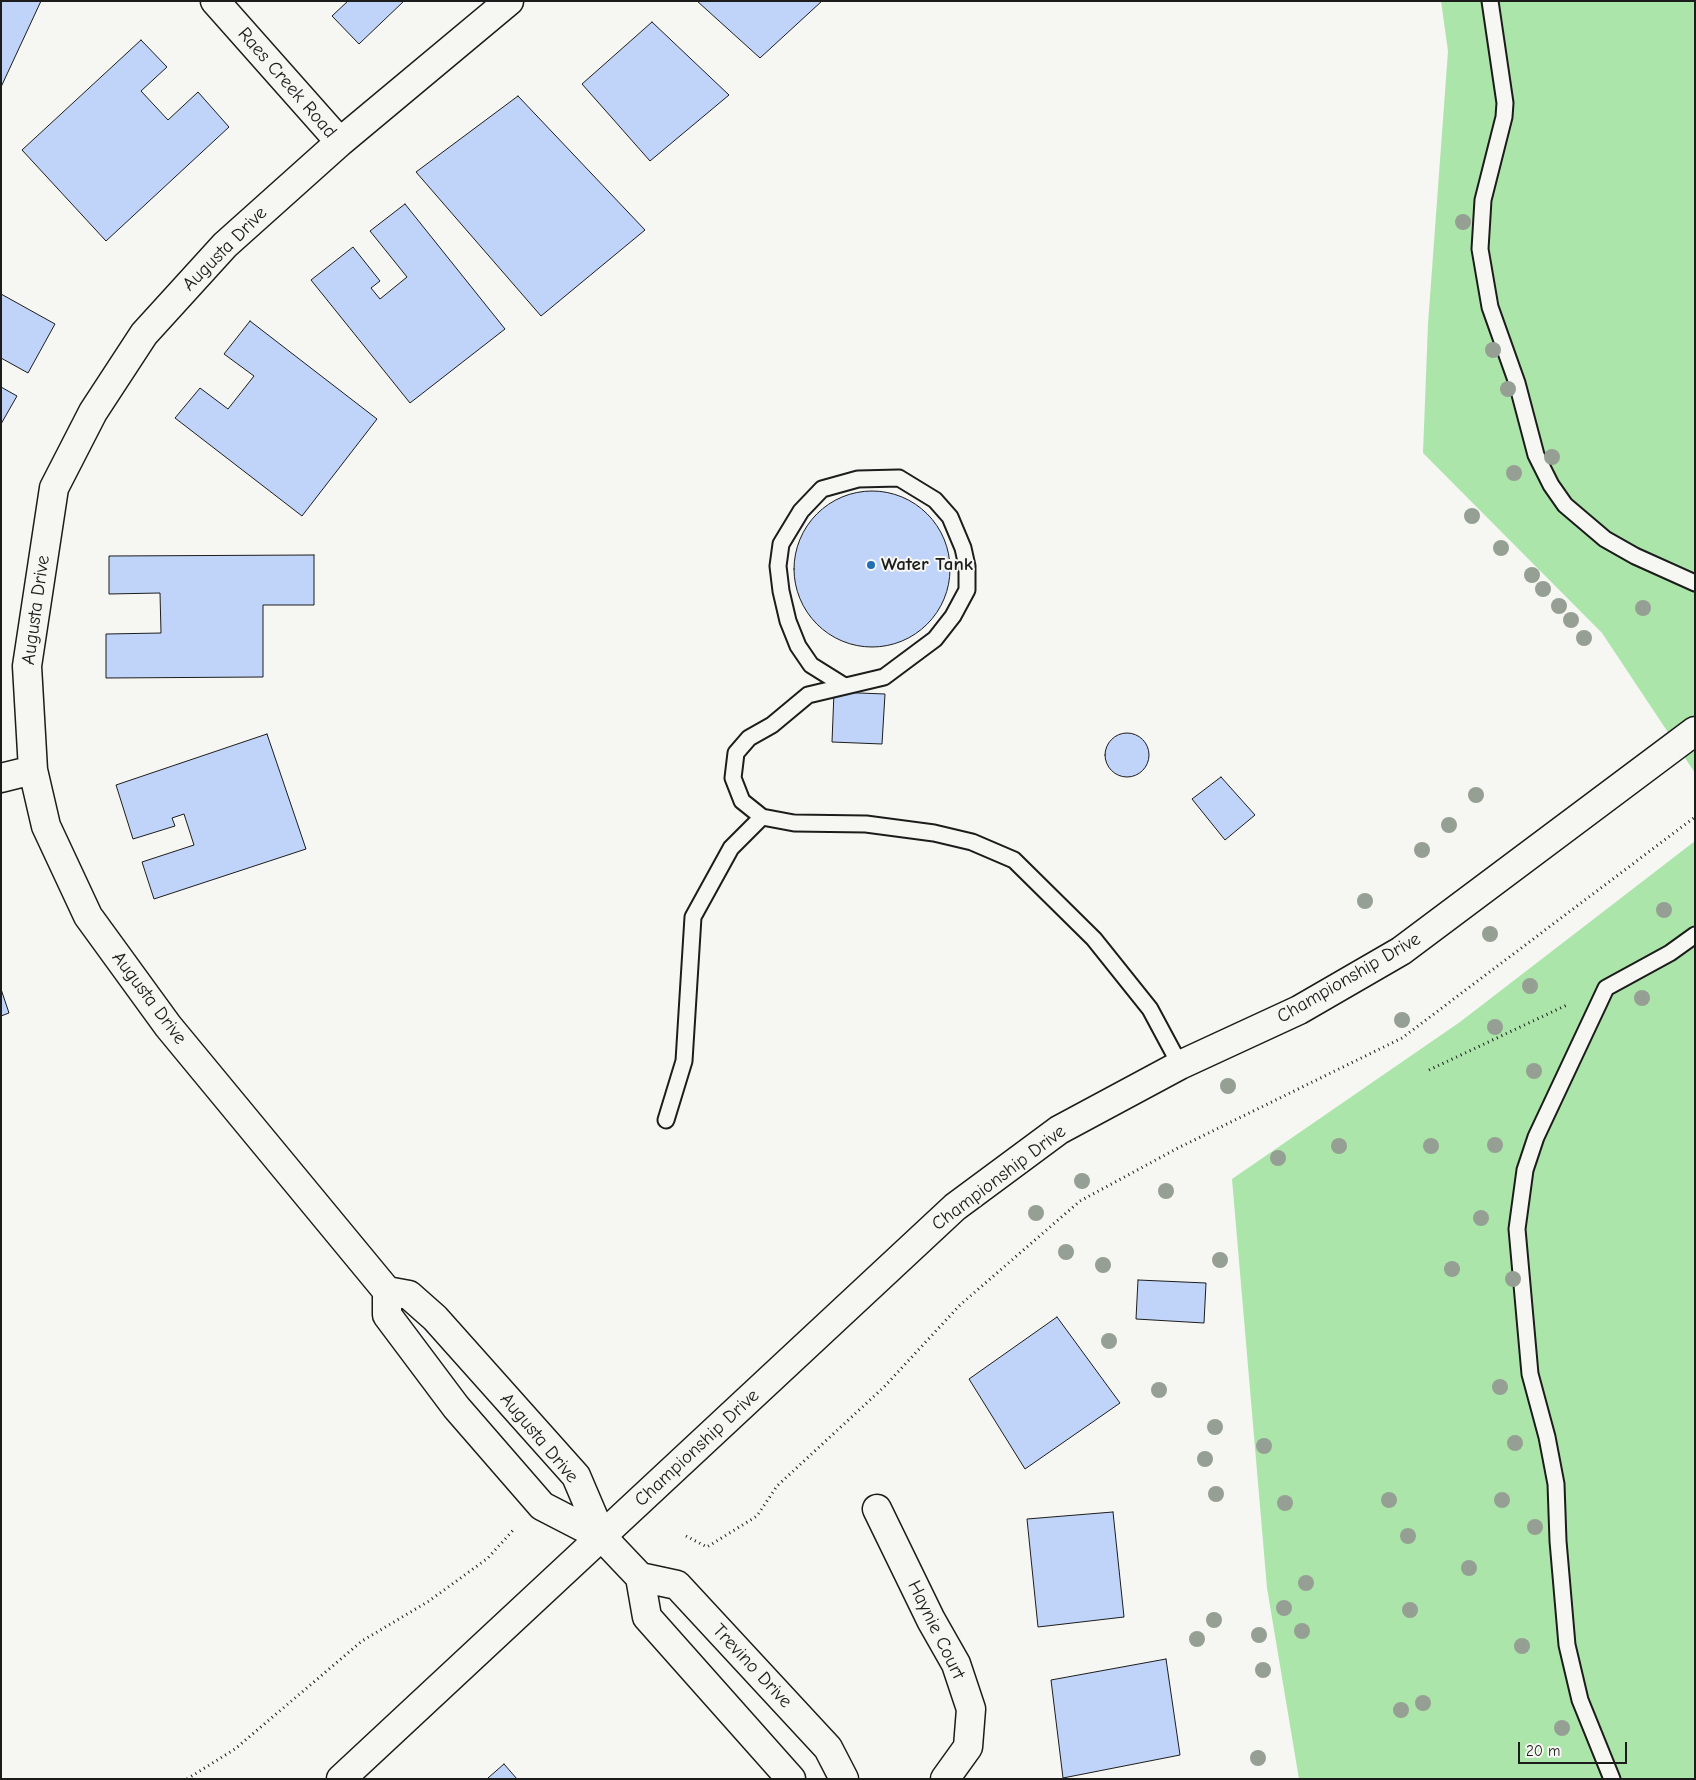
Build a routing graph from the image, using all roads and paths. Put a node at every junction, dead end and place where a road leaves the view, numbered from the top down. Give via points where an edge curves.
1 (215, 1) edge
2 (509, 1) edge
3 (1490, 1) edge
4 (340, 142) junction
5 (1695, 583) edge
6 (843, 685) junction
7 (1695, 730) edge
8 (33, 770) junction
9 (1, 778) edge
10 (1695, 816) edge
11 (762, 818) junction
12 (1695, 935) edge
13 (1613, 984) junction
14 (1180, 1066) junction
15 (1430, 1070) dead end
16 (666, 1120) dead end
17 (387, 1291) junction
18 (877, 1509) dead end
19 (515, 1528) dead end
20 (686, 1536) dead end
21 (602, 1537) junction
22 (640, 1577) junction
23 (187, 1779) edge
24 (341, 1779) edge
25 (791, 1779) edge
26 (844, 1779) edge
27 (945, 1779) edge
28 (1612, 1779) edge

1 - 4 street, Raes Creek Road
2 - 4 street, Augusta Drive
3 - 5 lane via 1505,103 1483,200 1480,249 1490,307 1516,382 1536,455 1565,505 1598,534 1635,556
4 - 8 street, Augusta Drive via 225,245 144,334 93,412 54,488 26,666
6 - 6 lane via 884,677 935,640 953,616 966,590 967,566 950,517 935,500 899,478 858,479 822,489 801,511 781,544 778,566 781,591 798,646 811,665
6 - 11 lane via 808,695 772,726 749,738 736,753 733,778 742,801
7 - 14 street, Championship Drive via 1401,951 1299,1010
8 - 9 street
8 - 17 street, Augusta Drive via 46,826 88,916 168,1026
10 - 20 path via 1402,1038 1178,1148 1080,1202 960,1305 884,1387 777,1486 757,1516 707,1547
11 - 14 lane via 794,823 866,824 934,833 972,842 1014,860 1094,939 1150,1009
11 - 16 lane via 731,848 693,917 684,1061
12 - 13 lane via 1670,953
13 - 15 path
13 - 28 lane via 1606,988 1598,1001 1568,1074 1536,1137 1525,1170 1517,1229 1530,1374 1556,1484 1567,1645 1580,1700
14 - 21 street, Championship Drive via 1059,1130 954,1207
17 - 21 street, Augusta Drive via 409,1295 435,1318 576,1476
17 - 21 street, Augusta Drive via 387,1315 456,1407 542,1506
18 - 27 street, Haynie Court via 930,1620 956,1664 971,1709 968,1747
19 - 23 path via 488,1558 429,1601 362,1641 235,1748
21 - 22 street
21 - 24 street, Championship Drive
22 - 25 street via 647,1617
22 - 26 street, Trevino Drive via 677,1585 828,1748

